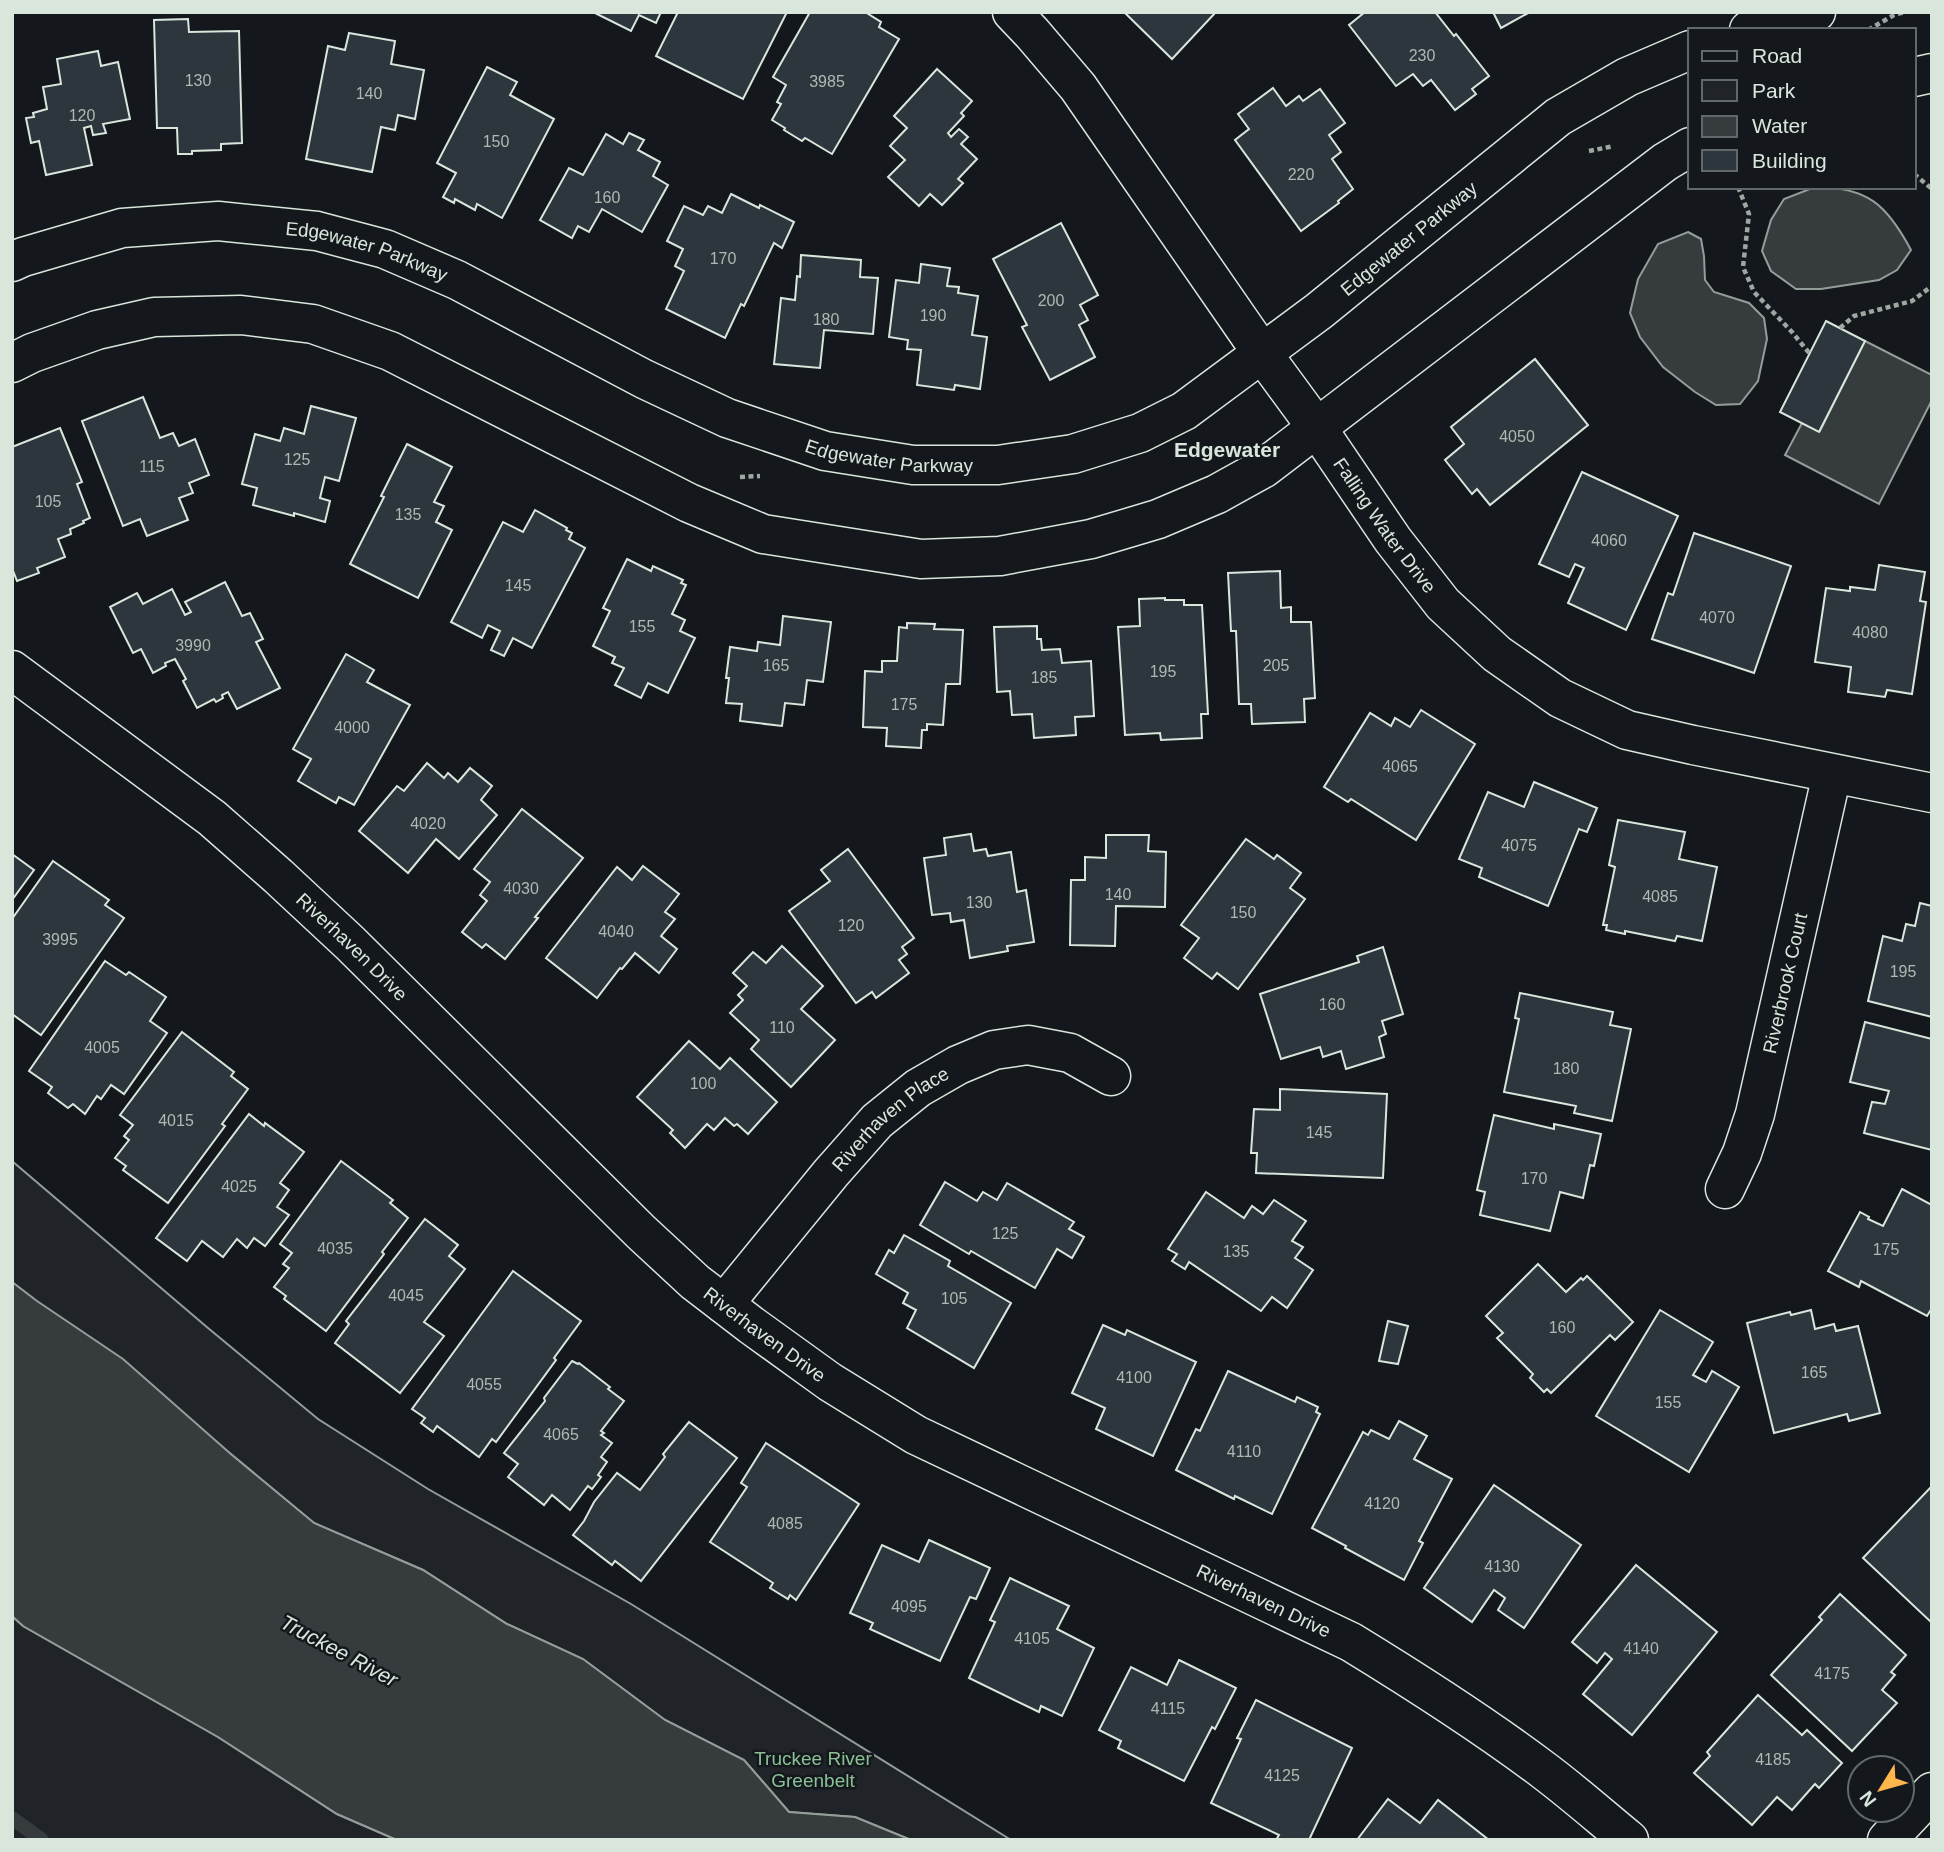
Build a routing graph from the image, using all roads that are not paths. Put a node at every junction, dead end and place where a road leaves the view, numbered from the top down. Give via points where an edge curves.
1 (1012, 12) edge
2 (1816, 12) edge
3 (1756, 28) edge
4 (1688, 51) edge
5 (1688, 148) edge
6 (12, 262) edge
7 (1262, 353) junction
8 (12, 363) edge
9 (1317, 428) junction
10 (12, 670) edge
11 (1832, 774) junction
12 (1932, 793) edge
13 (1111, 1076) dead end
14 (1725, 1189) dead end
15 (724, 1304) junction
16 (1932, 1792) edge
17 (1629, 1840) edge
18 (1886, 1840) edge

1 - 7 street, Falling Water Drive via 1078,87
2 - 3 street
4 - 7 street, Edgewater Parkway via 1627,77 1558,117
5 - 9 street
6 - 7 street, Edgewater Parkway via 122,228 218,221 317,231 385,249 457,280 727,418 825,451 913,465 998,465 1073,454 1140,433 1184,411
7 - 9 street, Falling Water Drive
8 - 9 street via 97,330 155,317 241,315 313,324 390,351 689,503 763,534 921,559 1000,556 1091,539 1158,520 1264,468
9 - 11 street, Falling Water Drive via 1443,604 1497,654 1560,698 1627,730
10 - 15 street, Riverhaven Drive via 212,818 278,876 641,1231
11 - 12 street, Falling Water Drive
11 - 14 street, Riverbrook Court via 1755,1114
13 - 15 street, Riverhaven Place via 1070,1053 1028,1045 994,1050 918,1088 877,1121
15 - 17 street, Riverhaven Drive via 830,1382 916,1434 1351,1642 1475,1721
16 - 18 street

